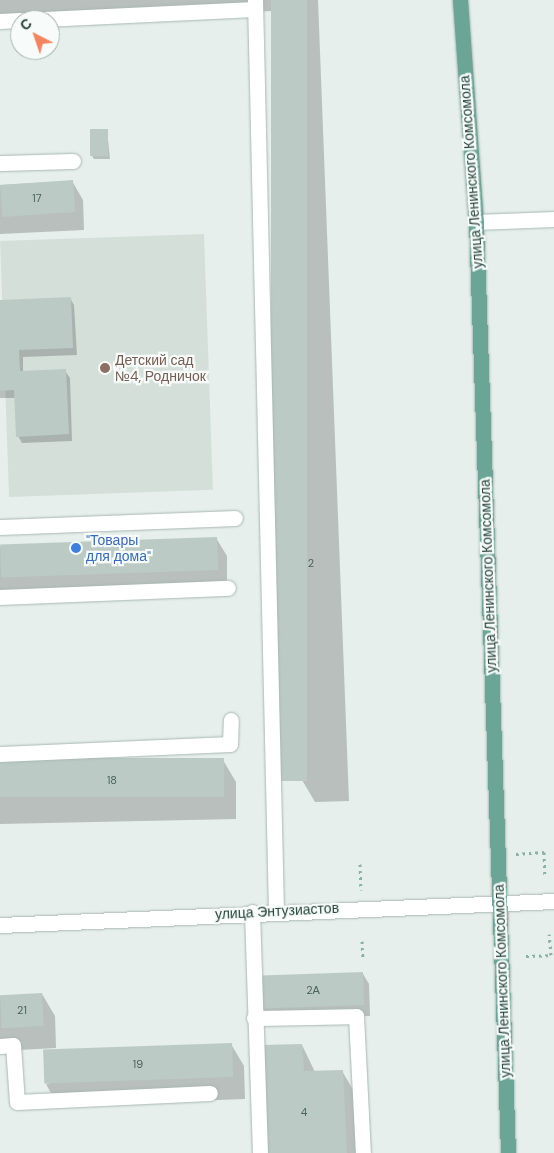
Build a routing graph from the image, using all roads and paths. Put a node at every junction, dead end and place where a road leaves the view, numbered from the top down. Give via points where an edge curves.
1 (460, 0) edge
2 (255, 5) edge
3 (60, 18) edge
4 (73, 161) dead end
5 (0, 163) edge
6 (554, 219) edge
7 (476, 222) junction
8 (235, 518) dead end
9 (0, 527) edge
10 (228, 588) dead end
11 (0, 596) edge
12 (231, 720) dead end
13 (0, 754) edge
14 (516, 854) dead end
15 (360, 864) dead end
16 (545, 875) dead end
17 (361, 890) dead end
18 (554, 901) edge
19 (500, 903) junction
20 (276, 910) junction
21 (252, 912) junction
22 (0, 924) edge
23 (549, 934) dead end
24 (362, 941) dead end
25 (526, 956) dead end
26 (363, 960) dead end
27 (254, 1018) junction
28 (0, 1046) edge
29 (210, 1093) dead end
30 (260, 1153) edge
31 (363, 1153) edge
32 (508, 1153) edge

1 - 7 main road, улица Ленинского Комсомола
2 - 3 street
2 - 20 street
4 - 5 street
6 - 7 street
7 - 19 main road, улица Ленинского Комсомола
8 - 9 street
10 - 11 street
12 - 13 street via 230,744
14 - 16 path via 544,852
15 - 17 path
18 - 19 street, улица Энтузиастов
19 - 20 street, улица Энтузиастов
19 - 32 main road, улица Ленинского Комсомола
20 - 21 street, улица Энтузиастов
21 - 22 street, улица Энтузиастов
21 - 27 street
23 - 25 path via 551,955
24 - 26 path
27 - 30 street
27 - 31 street via 356,1016
28 - 29 street via 14,1046 17,1102

